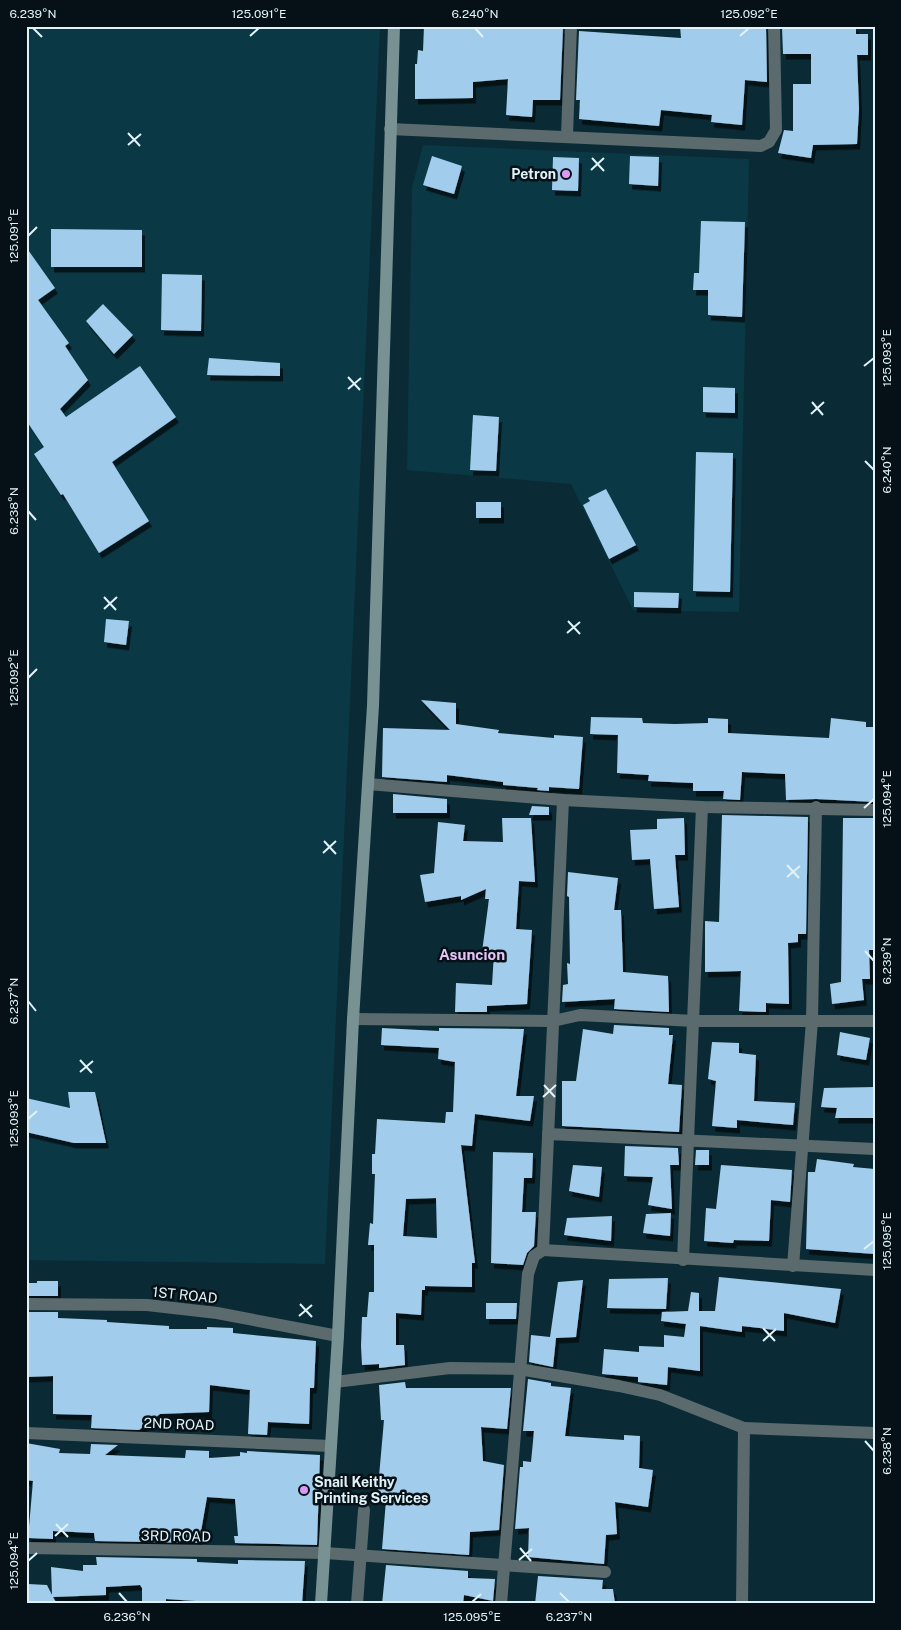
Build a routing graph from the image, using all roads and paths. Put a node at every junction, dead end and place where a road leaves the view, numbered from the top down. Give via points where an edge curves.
1 (394, 26) edge
2 (571, 26) edge
3 (774, 26) edge
4 (390, 129) junction
5 (568, 135) junction
6 (368, 784) junction
7 (563, 800) junction
8 (702, 807) junction
9 (816, 807) junction
10 (875, 810) edge
11 (353, 1019) junction
12 (552, 1021) junction
13 (694, 1021) junction
14 (812, 1021) junction
15 (875, 1021) edge
16 (548, 1134) junction
17 (688, 1140) junction
18 (804, 1146) junction
19 (875, 1149) edge
20 (543, 1250) junction
21 (683, 1260) junction
22 (794, 1266) junction
23 (875, 1270) edge
24 (26, 1304) edge
25 (338, 1336) junction
26 (519, 1369) junction
27 (335, 1382) junction
28 (744, 1428) junction
29 (26, 1433) edge
30 (875, 1433) edge
31 (331, 1446) junction
32 (364, 1510) dead end
33 (26, 1548) edge
34 (325, 1553) junction
35 (360, 1556) junction
36 (504, 1566) junction
37 (605, 1572) dead end
38 (321, 1604) edge
39 (357, 1604) edge
40 (501, 1604) edge
41 (742, 1604) edge

1 - 4 main road
2 - 5 street
3 - 5 street via 776,130 769,142 761,146
4 - 5 street
4 - 6 main road
6 - 7 street
6 - 11 main road
7 - 8 street
7 - 12 street
8 - 9 street
8 - 13 street
9 - 10 street
9 - 14 street
11 - 12 street
11 - 25 main road
12 - 13 street via 580,1016
12 - 16 street
13 - 14 street
13 - 17 street
14 - 15 street
14 - 18 street
16 - 17 street
16 - 20 street
17 - 18 street
17 - 21 street
18 - 19 street
18 - 22 street
20 - 21 street
20 - 26 street via 534,1256 528,1274
21 - 22 street
22 - 23 street
24 - 25 street, 1ST ROAD via 147,1305 217,1312
25 - 27 main road
26 - 27 street via 450,1368
26 - 28 street via 660,1395
26 - 36 street
27 - 31 main road
28 - 30 street
28 - 41 street
29 - 31 street, 2ND ROAD
31 - 34 main road
32 - 35 street
33 - 34 street, 3RD ROAD
34 - 35 street, 3RD ROAD
34 - 38 main road
35 - 36 street, 3RD ROAD
35 - 39 street
36 - 37 street, 3RD ROAD
36 - 40 street

